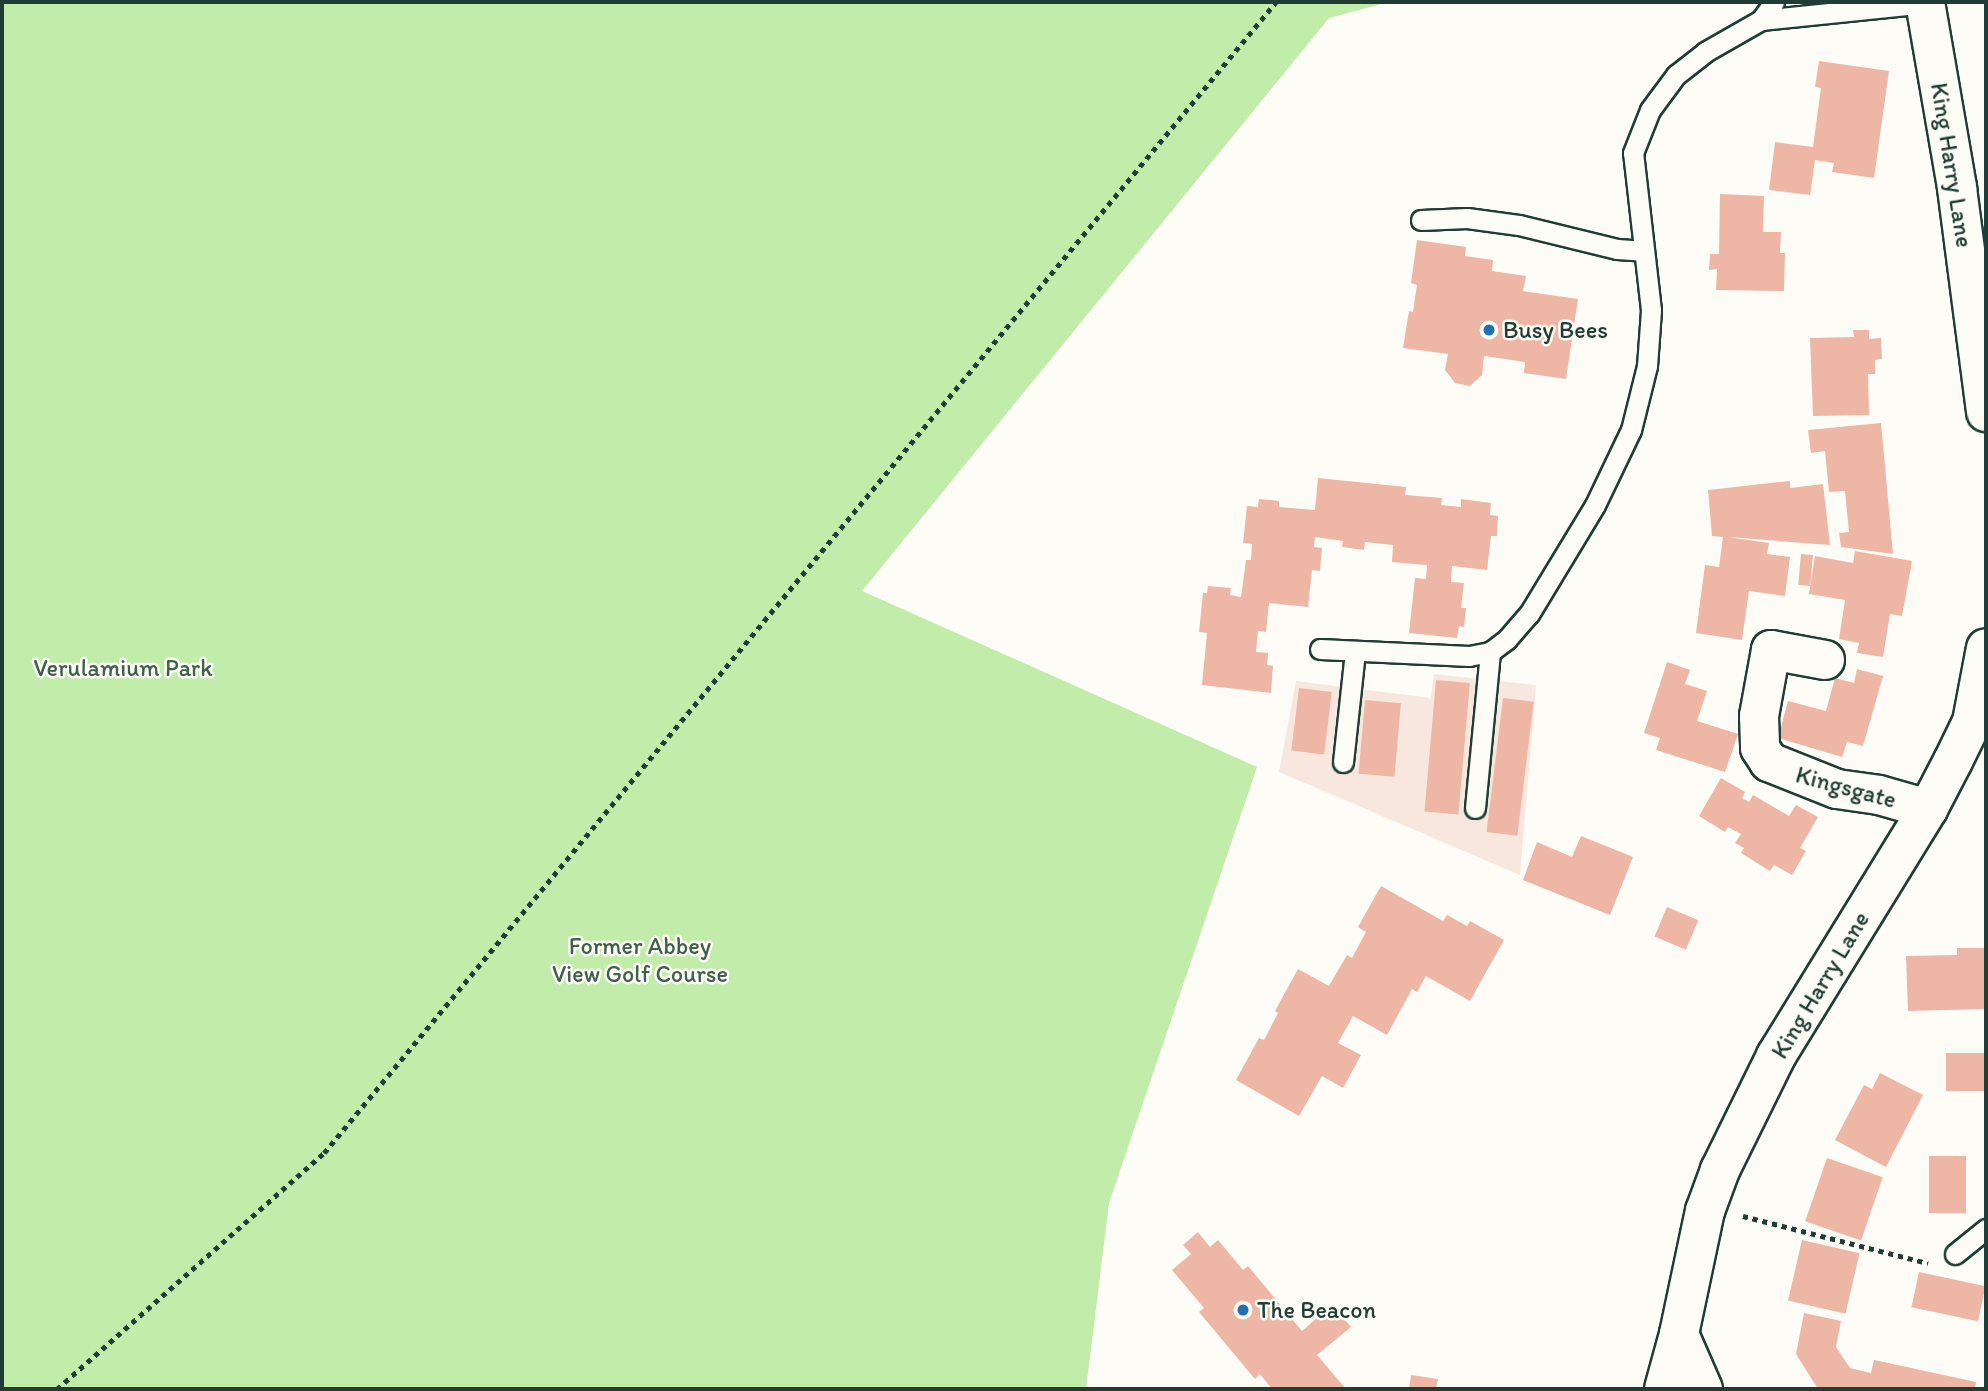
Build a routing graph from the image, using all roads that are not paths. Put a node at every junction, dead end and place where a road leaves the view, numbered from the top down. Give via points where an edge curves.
1 (1774, 2) edge
2 (1926, 2) edge
3 (1761, 20) junction
4 (1421, 220) dead end
5 (1643, 251) junction
6 (1986, 412) edge
7 (1320, 649) dead end
8 (1355, 652) junction
9 (1490, 652) junction
10 (1986, 656) edge
11 (1825, 660) dead end
12 (1343, 762) dead end
13 (1475, 808) dead end
14 (1928, 809) junction
15 (1986, 1229) edge
16 (1955, 1254) road end
17 (1679, 1334) junction
18 (1664, 1389) edge
19 (1703, 1389) edge

1 - 3 lane
2 - 3 lane
2 - 6 street, King Harry Lane via 1957,188
3 - 5 lane via 1705,52 1676,75 1650,110 1633,153
4 - 5 lane via 1467,218 1520,225
5 - 9 lane via 1651,310 1647,366 1631,430 1595,505 1529,614
7 - 8 lane
8 - 9 lane via 1469,656
8 - 12 lane
9 - 13 lane
10 - 14 street, King Harry Lane via 1972,722
11 - 14 street, Kingsgate via 1771,650 1759,716 1760,748 1769,762 1837,789
14 - 17 street, King Harry Lane via 1752,1102 1705,1211
15 - 16 lane
17 - 18 street, King Harry Lane
17 - 19 street

